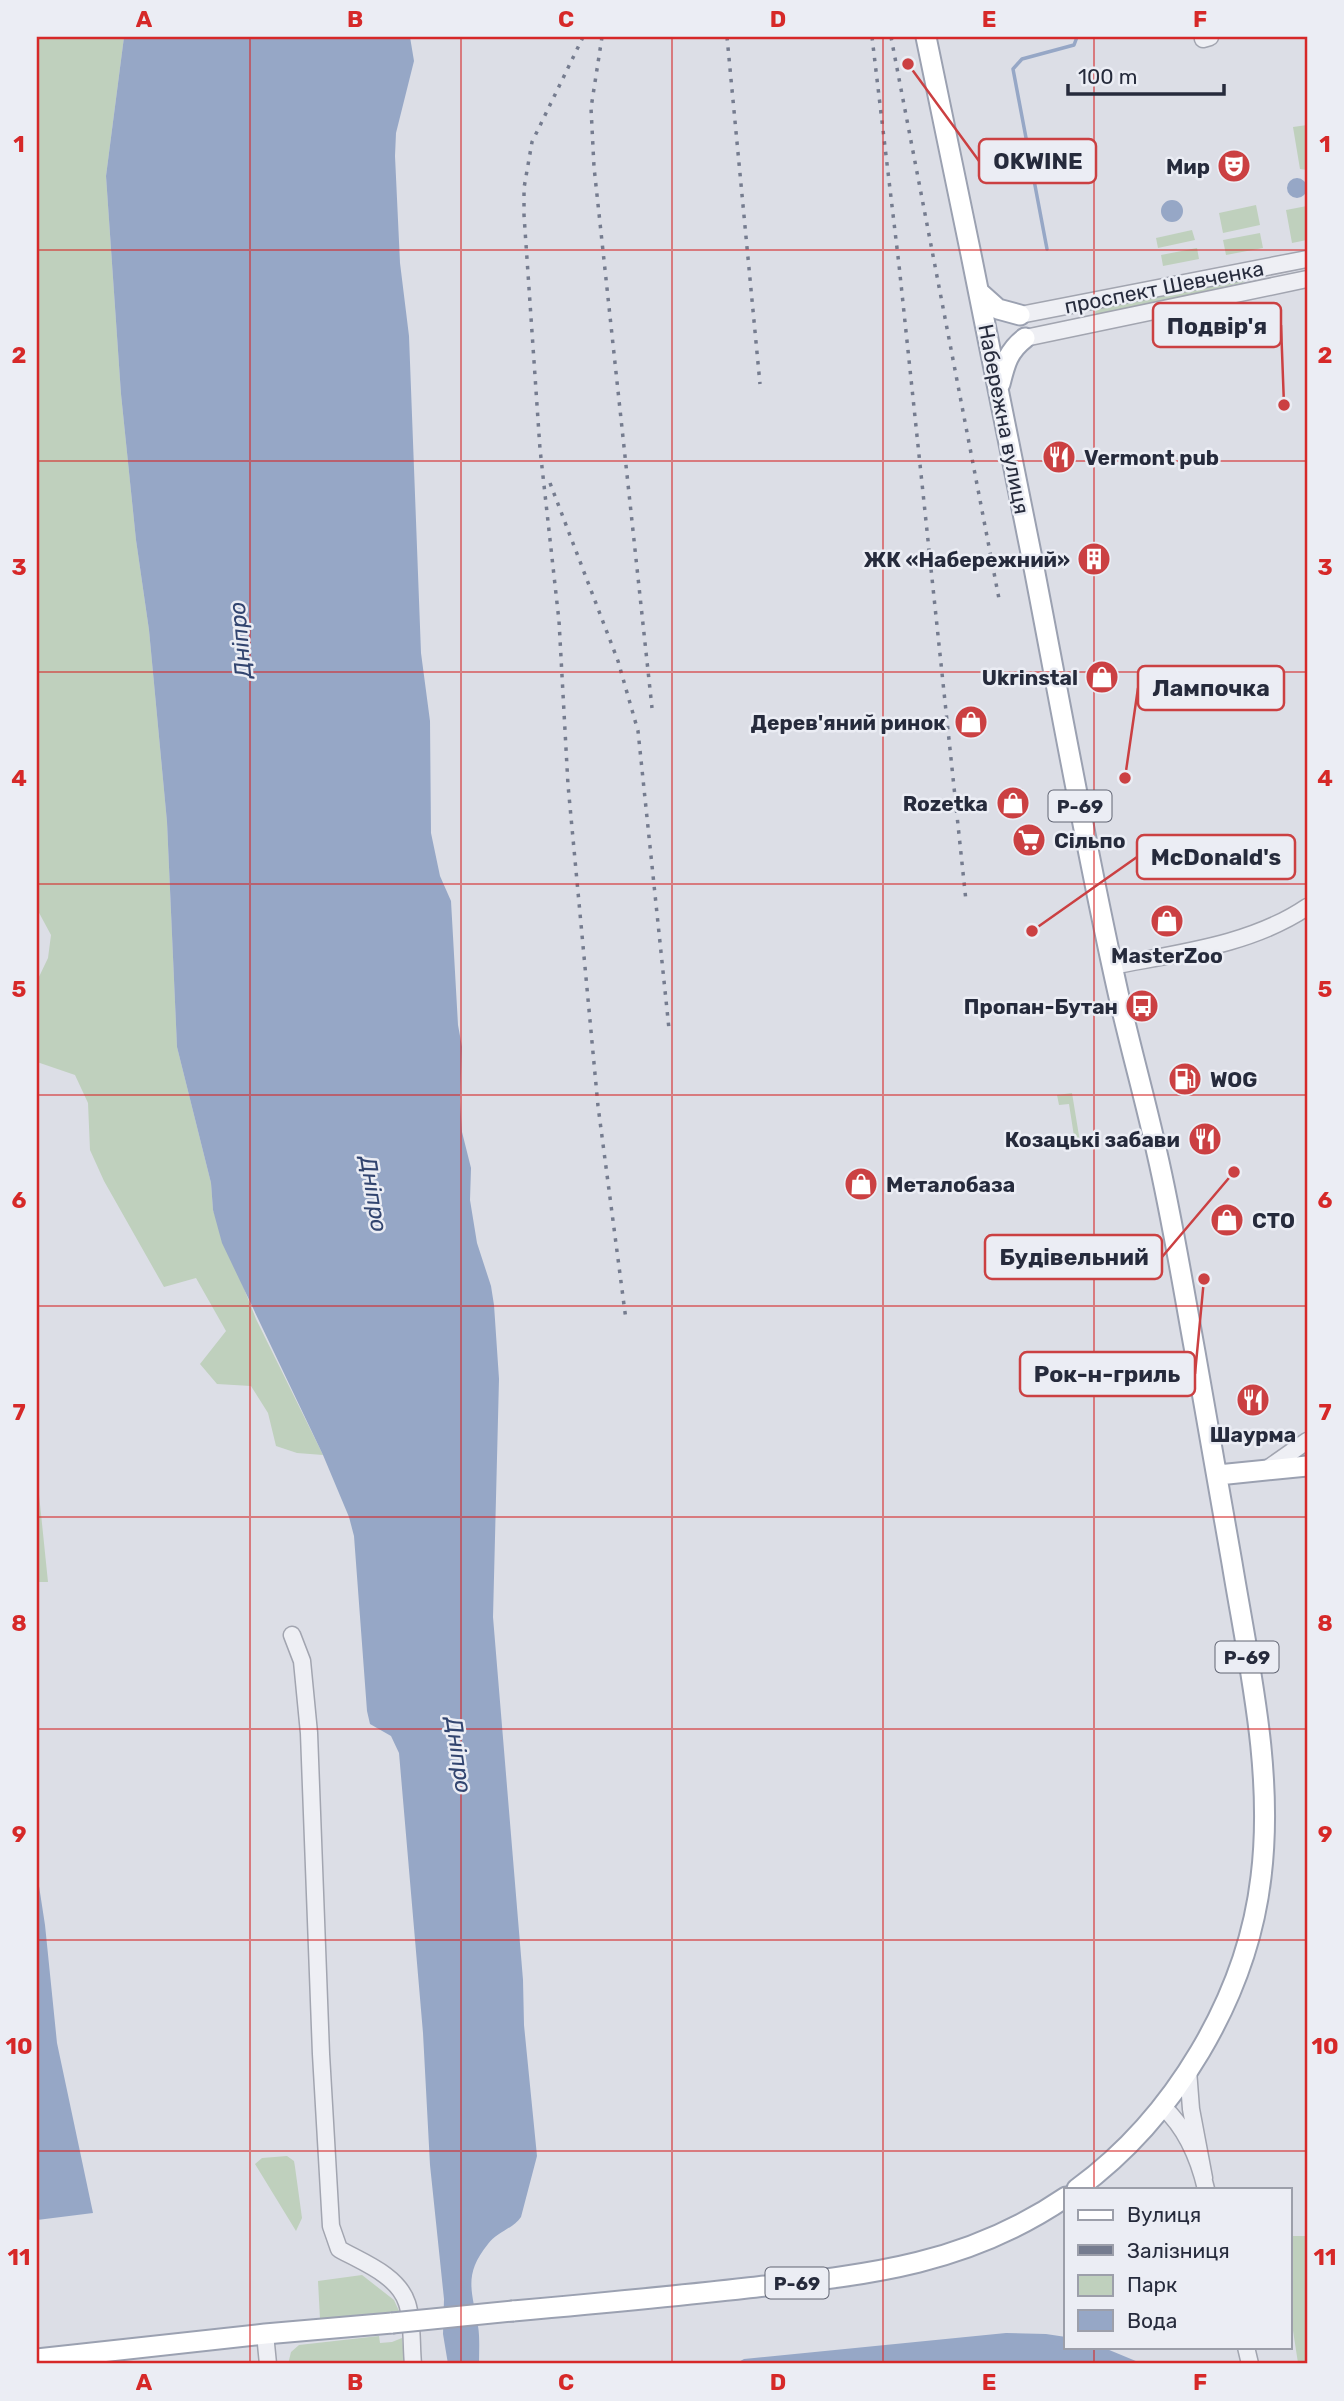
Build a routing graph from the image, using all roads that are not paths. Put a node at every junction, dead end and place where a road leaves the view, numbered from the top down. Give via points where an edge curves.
1 (926, 37) edge
2 (1307, 259) edge
3 (1307, 279) edge
4 (979, 292) junction
5 (1086, 303) junction
6 (1020, 315) junction
7 (1090, 323) junction
8 (988, 336) junction
9 (1024, 338) junction
10 (999, 388) junction
11 (1307, 907) edge
12 (1112, 966) junction
13 (1307, 1441) edge
14 (1307, 1466) edge
15 (1267, 1469) junction
16 (1219, 1475) junction
17 (292, 1635) dead end
18 (1188, 2070) junction
19 (1163, 2107) junction
20 (1205, 2184) edge
21 (1078, 2188) edge
22 (1064, 2198) edge
23 (265, 2334) junction
24 (37, 2359) edge
25 (268, 2364) edge
26 (413, 2364) edge

1 - 4 main road, Набережна вулиця / Р-69
2 - 5 street, проспект Шевченка
3 - 7 street, проспект Шевченка
4 - 6 main road via 998,309
4 - 8 main road, Набережна вулиця / Р-69
5 - 6 street, проспект Шевченка
5 - 7 street
6 - 8 main road
7 - 9 street, проспект Шевченка
8 - 9 main road
8 - 10 main road, Набережна вулиця / Р-69
9 - 10 main road via 1006,359
10 - 12 main road, Набережна вулиця / Р-69
11 - 12 street via 1267,928 1201,950
12 - 16 main road, Набережна вулиця / Р-69 via 1158,1157
13 - 15 street
14 - 15 main road
15 - 16 main road
16 - 18 main road, Набережна вулиця / Р-69 via 1259,1736 1264,1852 1244,1953 1224,2003
17 - 26 street via 302,1661 309,1733 331,2226 339,2249 401,2290 408,2305
18 - 19 main road, Набережна вулиця / Р-69
18 - 20 street
19 - 20 street via 1176,2119
19 - 21 main road, Р-69 via 1128,2147
22 - 23 main road, Р-69, bridge via 974,2247 911,2266 810,2281
23 - 24 main road, Р-69
23 - 25 street

